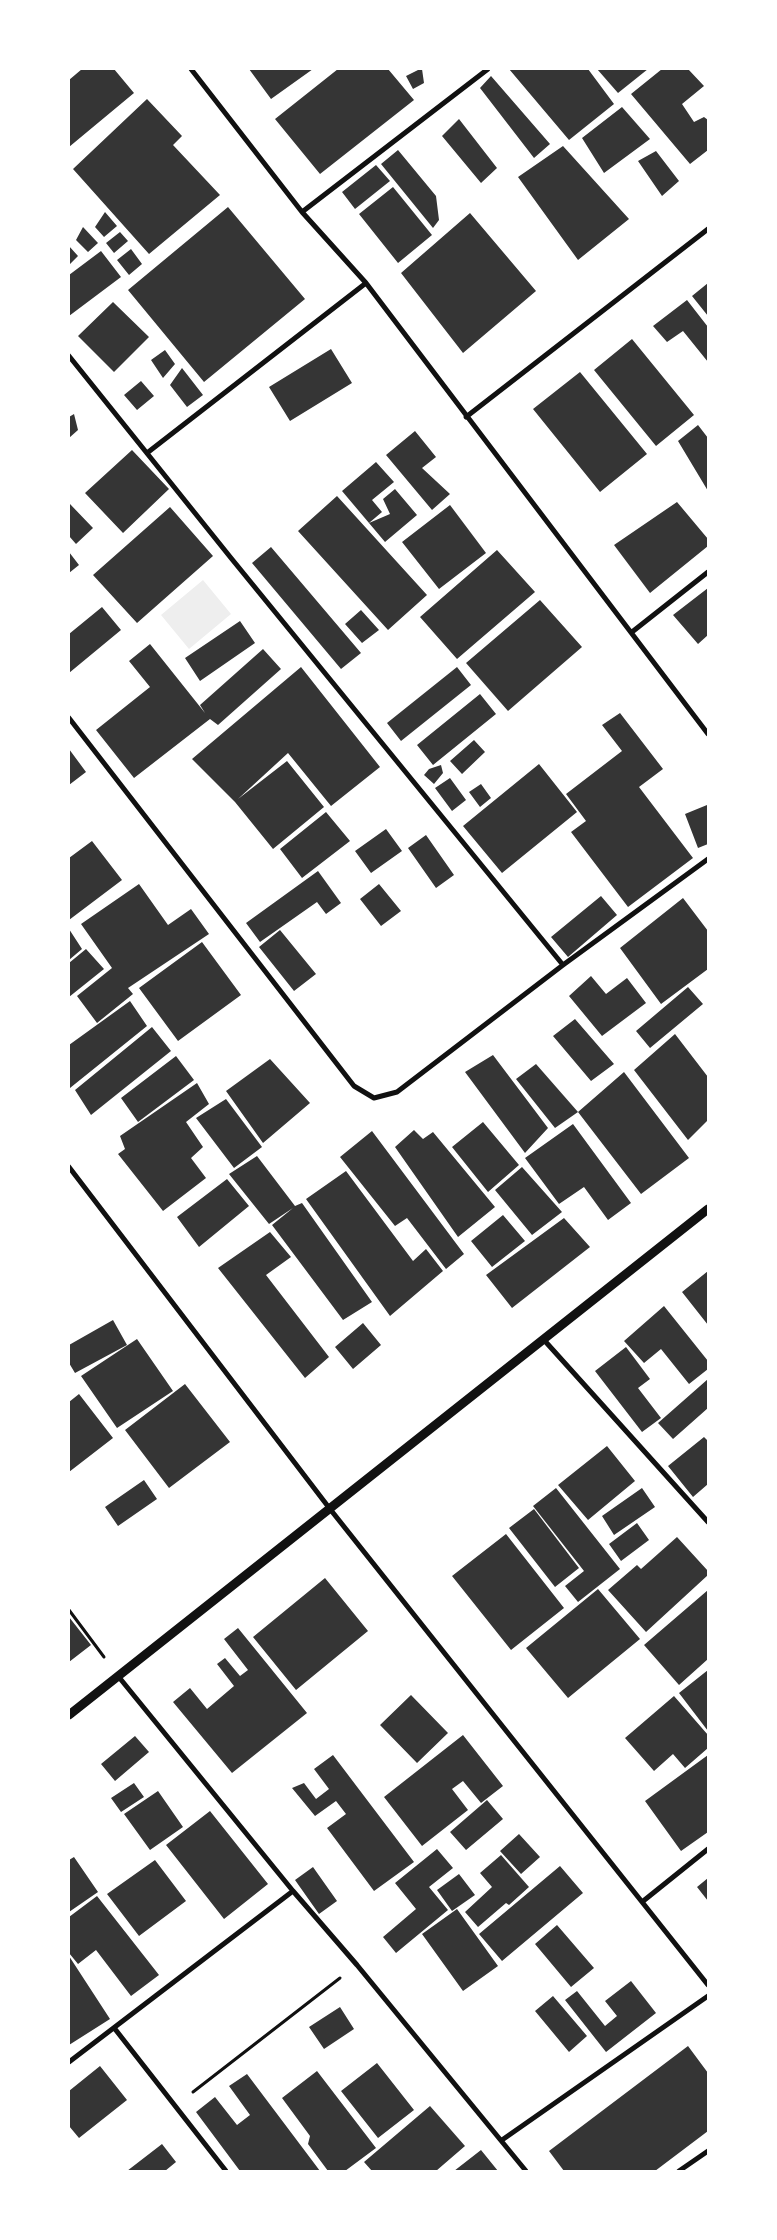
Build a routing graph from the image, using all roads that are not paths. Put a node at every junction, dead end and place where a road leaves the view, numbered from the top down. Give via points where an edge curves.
1 (191, 69) edge
2 (488, 69) edge
3 (302, 212) junction
4 (708, 229) edge
5 (366, 283) junction
6 (69, 356) edge
7 (466, 417) junction
8 (146, 453) junction
9 (708, 572) edge
10 (632, 632) junction
11 (69, 718) edge
12 (708, 734) edge
13 (708, 859) edge
14 (563, 965) junction
15 (69, 1167) edge
16 (708, 1209) edge
17 (544, 1340) junction
18 (330, 1509) junction
19 (708, 1522) edge
20 (118, 1675) junction
21 (69, 1715) edge
22 (708, 1849) edge
23 (293, 1892) junction
24 (642, 1902) junction
25 (708, 1985) edge
26 (708, 1996) edge
27 (115, 2029) junction
28 (69, 2062) edge
29 (502, 2140) junction
30 (708, 2151) edge
31 (226, 2171) edge
32 (526, 2171) edge
33 (679, 2171) edge

1 - 3 street
2 - 3 street
3 - 5 street
4 - 7 street
5 - 7 street
5 - 8 street
6 - 8 street
7 - 10 street
8 - 14 street
9 - 10 street
10 - 12 street
11 - 14 street via 354,1086 374,1098 396,1092
13 - 14 street
15 - 18 street
16 - 17 street
17 - 18 street
17 - 19 street
18 - 20 street
18 - 24 street
20 - 21 street
20 - 23 street
22 - 24 street
23 - 27 street
23 - 29 street
24 - 25 street
26 - 29 street
27 - 28 street
27 - 31 street
29 - 32 street
30 - 33 street

